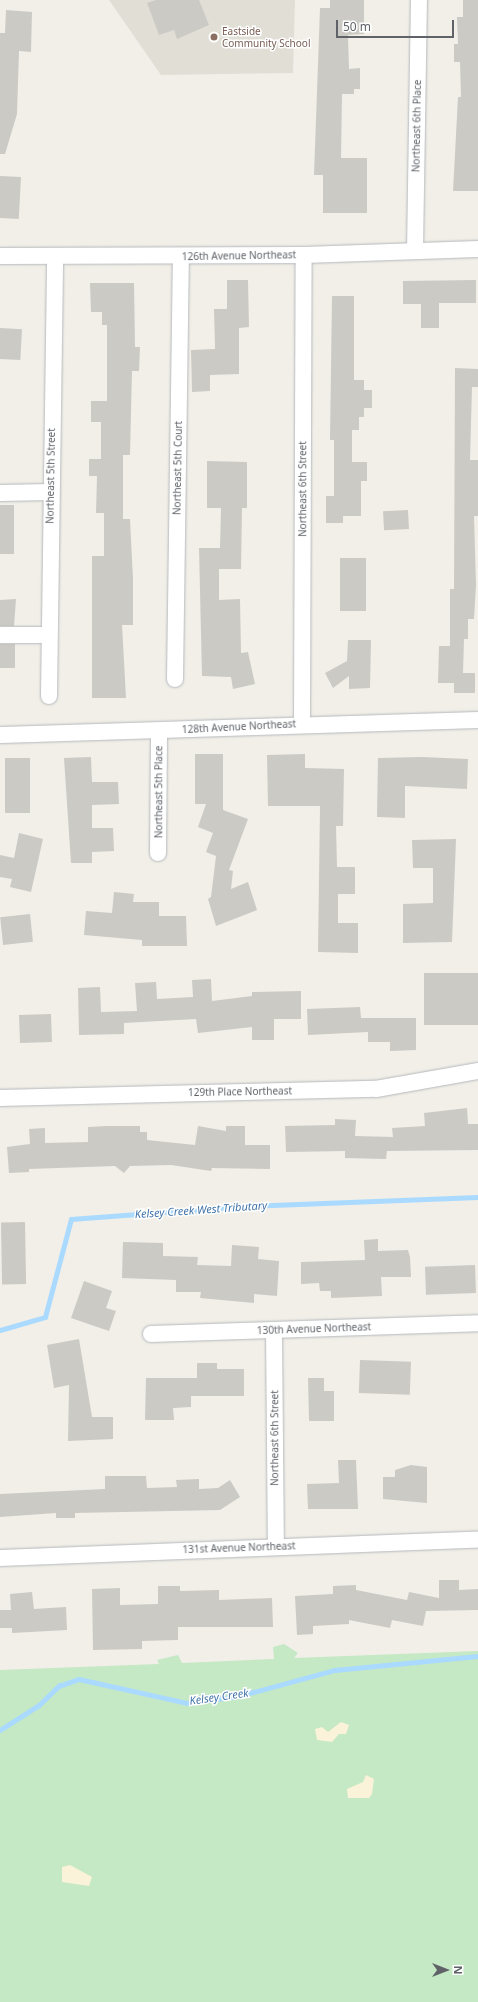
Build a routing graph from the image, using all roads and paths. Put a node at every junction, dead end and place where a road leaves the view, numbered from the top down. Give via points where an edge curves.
1 (419, 0) edge
2 (478, 250) edge
3 (414, 251) junction
4 (304, 255) junction
5 (0, 256) edge
6 (56, 256) junction
7 (181, 256) junction
8 (51, 492) junction
9 (0, 493) edge
10 (0, 635) edge
11 (49, 635) junction
12 (175, 679) dead end
13 (50, 696) dead end
14 (478, 720) edge
15 (302, 723) junction
16 (159, 730) junction
17 (0, 735) edge
18 (158, 853) dead end
19 (478, 1071) edge
20 (0, 1098) edge
21 (478, 1323) edge
22 (274, 1330) junction
23 (151, 1334) dead end
24 (478, 1540) edge
25 (276, 1546) junction
26 (0, 1558) edge

1 - 3 street, Northeast 6th Place
2 - 3 street, 126th Avenue Northeast
3 - 4 street, 126th Avenue Northeast
4 - 7 street, 126th Avenue Northeast
4 - 15 street, Northeast 6th Street
5 - 6 street, 126th Avenue Northeast
6 - 7 street, 126th Avenue Northeast
6 - 8 street, Northeast 5th Street
7 - 12 street, Northeast 5th Court
8 - 9 street
8 - 11 street, Northeast 5th Street
10 - 11 street
11 - 13 street, Northeast 5th Street
14 - 15 street, 128th Avenue Northeast
15 - 16 street, 128th Avenue Northeast
16 - 17 street, 128th Avenue Northeast
16 - 18 street, Northeast 5th Place
19 - 20 street, 129th Place Northeast via 376,1089
21 - 22 street, 130th Avenue Northeast
22 - 23 street, 130th Avenue Northeast
22 - 25 street, Northeast 6th Street
24 - 25 street, 131st Avenue Northeast
25 - 26 street, 131st Avenue Northeast

